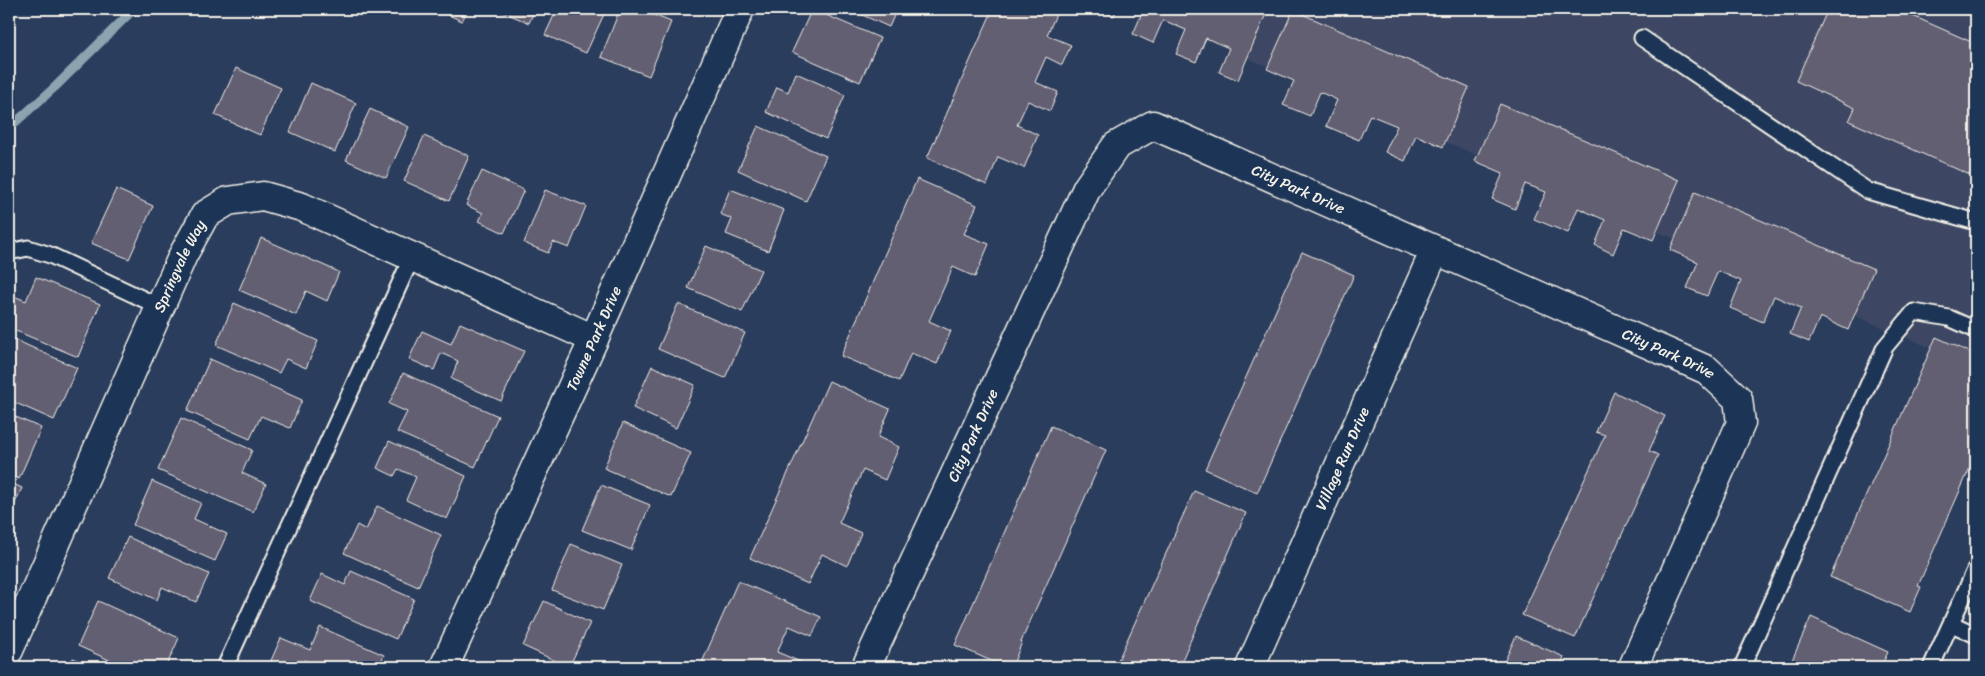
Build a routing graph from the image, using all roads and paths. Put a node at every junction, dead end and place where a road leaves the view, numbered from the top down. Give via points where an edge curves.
1 (740, 9) edge
2 (1642, 38) dead end
3 (1976, 222) edge
4 (1435, 250) junction
5 (9, 252) edge
6 (412, 257) junction
7 (160, 307) junction
8 (1976, 330) edge
9 (594, 339) junction
10 (1976, 568) edge
11 (1952, 624) junction
12 (1976, 635) edge
13 (9, 650) edge
14 (225, 667) edge
15 (444, 667) edge
16 (866, 667) edge
17 (1250, 667) edge
18 (1633, 667) edge
19 (1742, 667) edge
20 (1931, 667) edge

1 - 9 street, Towne Park Drive
2 - 3 lane via 1868,191
4 - 16 street, City Park Drive via 1153,125 1116,146 1087,188
4 - 17 street, Village Run Drive
4 - 18 street, City Park Drive via 1707,370 1738,399 1741,423
5 - 7 lane via 28,248 50,255
6 - 7 street, Springvale Way via 302,207 263,196 228,201 206,215 183,255
6 - 9 street, Springvale Way
6 - 14 lane
7 - 13 street, Springvale Way
8 - 19 lane via 1949,318 1914,312 1885,347
9 - 15 street, Towne Park Drive
10 - 11 lane
11 - 12 lane
11 - 20 lane

